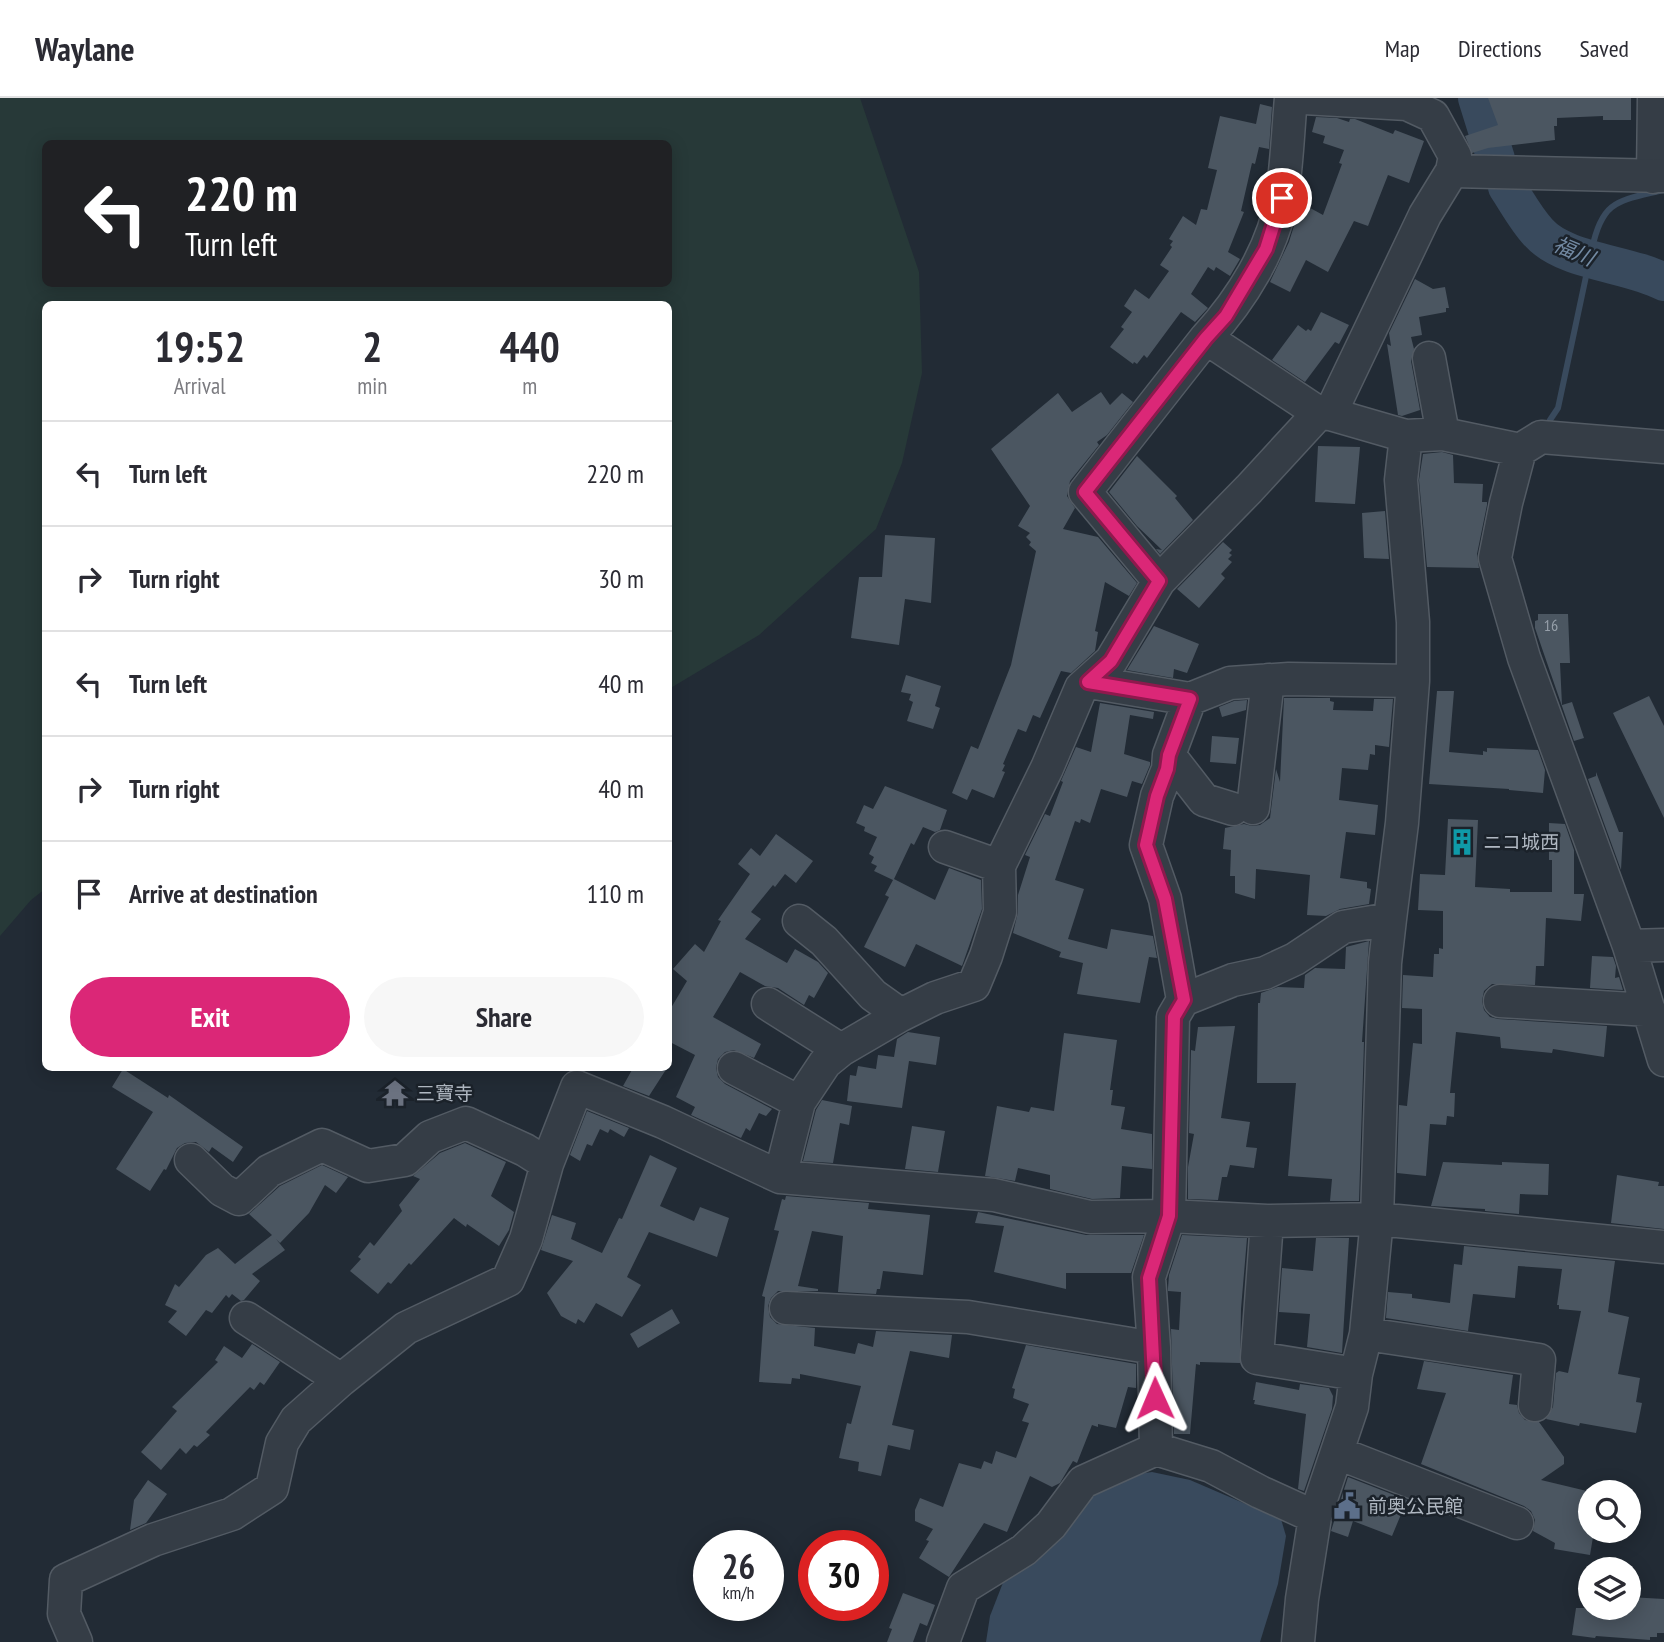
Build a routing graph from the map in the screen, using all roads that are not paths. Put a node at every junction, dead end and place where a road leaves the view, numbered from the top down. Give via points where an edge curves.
1 (1291, 98) edge
2 (1304, 98) edge
3 (1654, 98) edge
4 (1406, 101) edge
5 (1452, 171) junction
6 (1658, 177) edge
7 (1206, 338) junction
8 (1429, 358) dead end
9 (1324, 413) junction
10 (1443, 434) junction
11 (1405, 436) junction
12 (1664, 447) edge
13 (1520, 450) junction
14 (1159, 581) junction
15 (1268, 680) junction
16 (1413, 681) junction
17 (1088, 682) junction
18 (1190, 699) junction
19 (1169, 755) junction
20 (945, 846) dead end
21 (999, 866) junction
22 (1390, 919) junction
23 (799, 921) dead end
24 (1664, 944) edge
25 (1629, 946) junction
26 (1184, 1000) junction
27 (1500, 1001) dead end
28 (768, 1004) dead end
29 (1649, 1010) junction
30 (901, 1016) junction
31 (841, 1051) junction
32 (1664, 1060) edge
33 (734, 1068) dead end
34 (799, 1102) junction
35 (191, 1160) dead end
36 (547, 1164) junction
37 (780, 1177) junction
38 (1169, 1216) junction
39 (1377, 1219) junction
40 (1267, 1221) junction
41 (1664, 1247) edge
42 (786, 1308) dead end
43 (246, 1318) dead end
44 (1366, 1334) junction
45 (1154, 1348) junction
46 (1356, 1374) junction
47 (341, 1380) junction
48 (1535, 1405) dead end
49 (1156, 1449) junction
50 (1338, 1453) junction
51 (1315, 1517) junction
52 (1517, 1523) dead end
53 (76, 1642) edge
54 (943, 1642) edge
55 (1298, 1642) edge

1 - 7 street via 1282,198 1266,249 1226,316
2 - 4 street
3 - 6 street
4 - 5 street via 1433,116 1455,156
5 - 6 street
5 - 9 street
7 - 9 street
7 - 14 street via 1085,492
8 - 10 street
9 - 11 street
9 - 14 street
10 - 11 street
10 - 13 street
11 - 16 street via 1401,480 1413,622
12 - 13 street via 1541,438
13 - 25 street via 1496,558 1524,657
14 - 17 street via 1111,661
15 - 16 street
15 - 18 street via 1230,683
15 - 19 street via 1243,808 1204,800
16 - 22 street
17 - 18 street
17 - 21 street via 1080,688
18 - 19 street
19 - 26 street via 1146,845 1165,899
20 - 21 street
21 - 30 street via 1000,912 974,985
22 - 26 street via 1343,927 1265,973
22 - 39 street via 1384,963
23 - 30 street via 824,941 873,995
24 - 25 street
25 - 29 street
26 - 38 street via 1174,1017
27 - 29 street
28 - 31 street
29 - 32 street
30 - 31 street
31 - 34 street via 825,1063
33 - 34 street
34 - 37 street
35 - 36 street via 222,1190 239,1199 269,1171 321,1145 368,1166 405,1160 430,1137 466,1123
36 - 37 street via 577,1087
36 - 47 street via 526,1239 508,1280 407,1328
37 - 38 street via 994,1195 1090,1217
38 - 40 street
38 - 45 street via 1149,1278
39 - 40 street
39 - 41 street
39 - 44 street
40 - 46 street via 1257,1358
42 - 45 street via 968,1317
43 - 47 street
44 - 46 street
44 - 48 street via 1539,1360
45 - 49 street
46 - 50 street via 1352,1408
47 - 53 street via 296,1420 282,1443 272,1488 232,1514 153,1540 66,1580 64,1614
49 - 51 street via 1211,1466
49 - 54 street via 1083,1482 1051,1525 1024,1550 962,1588
50 - 51 street
50 - 52 street
51 - 55 street

